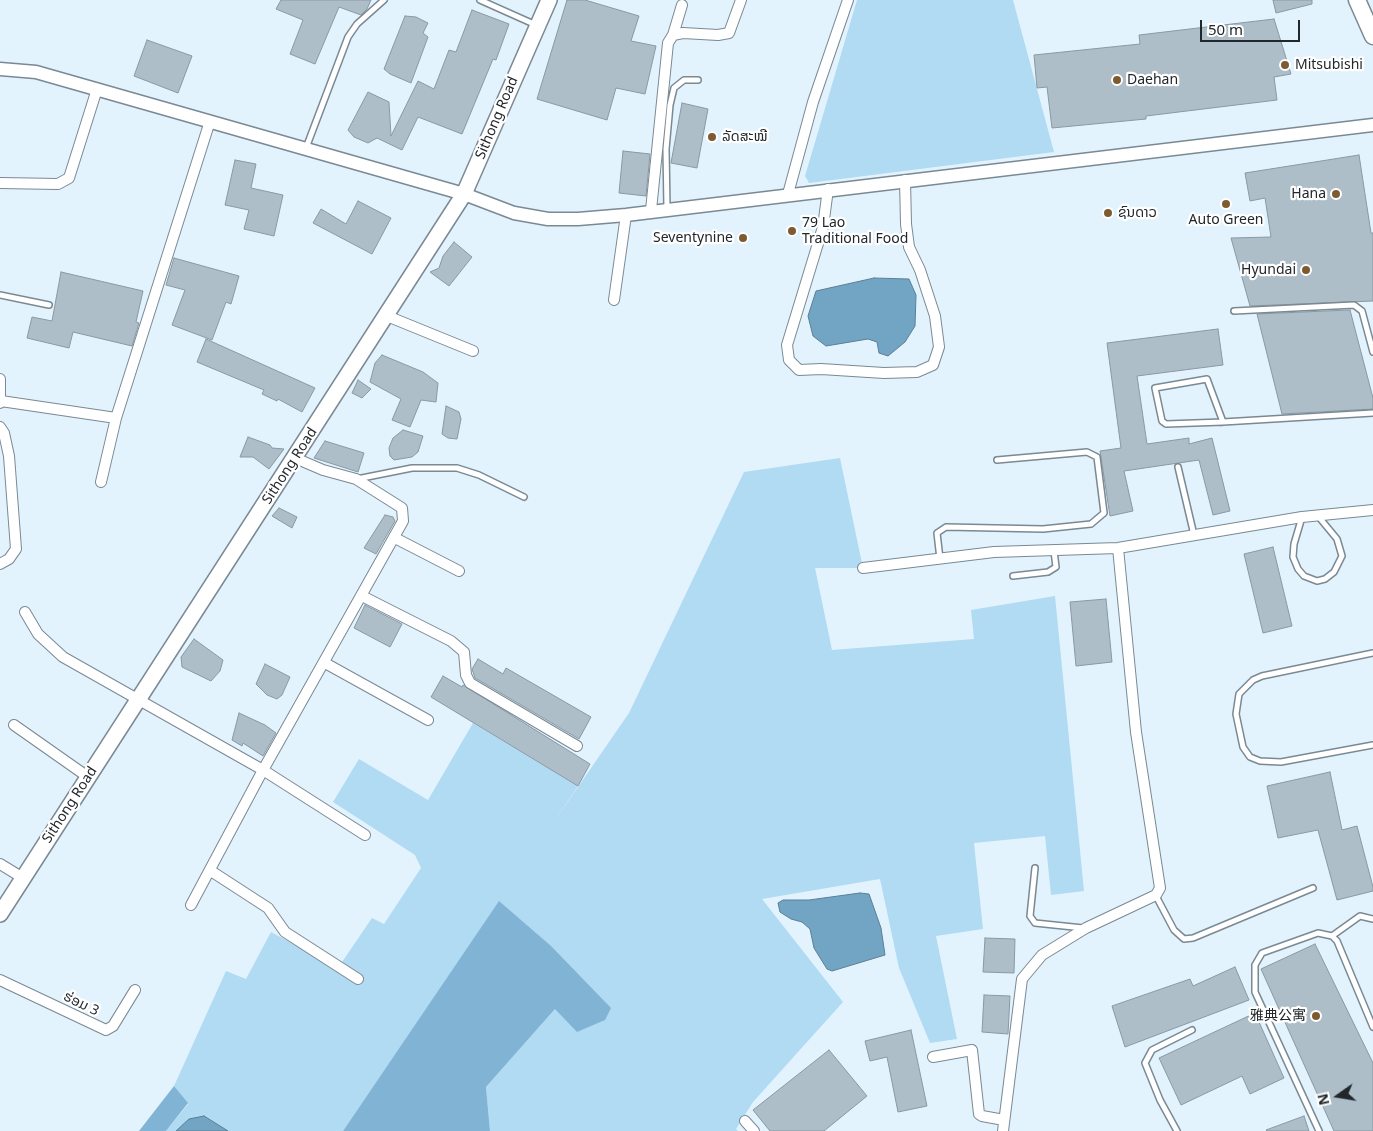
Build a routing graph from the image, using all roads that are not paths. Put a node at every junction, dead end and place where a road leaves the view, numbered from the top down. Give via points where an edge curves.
1 (384, 0) edge
2 (480, 0) edge
3 (549, 0) edge
4 (741, 0) edge
5 (848, 0) edge
6 (1357, 0) edge
7 (682, 5) dead end
8 (537, 25) junction
9 (673, 35) junction
10 (1373, 36) edge
11 (0, 69) edge
12 (698, 80) dead end
13 (97, 89) junction
14 (210, 121) junction
15 (1373, 125) edge
16 (306, 148) junction
17 (905, 180) junction
18 (0, 183) edge
19 (828, 189) junction
20 (464, 194) junction
21 (788, 194) junction
22 (667, 208) junction
23 (651, 210) junction
24 (626, 215) junction
25 (0, 294) edge
26 (614, 300) dead end
27 (49, 305) dead end
28 (1234, 311) dead end
29 (387, 316) junction
30 (473, 351) dead end
31 (1373, 352) edge
32 (0, 379) edge
33 (0, 402) edge
34 (1373, 413) edge
35 (116, 418) junction
36 (1223, 422) junction
37 (0, 427) edge
38 (295, 458) junction
39 (996, 460) dead end
40 (1178, 467) dead end
41 (356, 479) junction
42 (101, 482) dead end
43 (524, 497) dead end
44 (1373, 510) edge
45 (1317, 516) junction
46 (1302, 518) junction
47 (1194, 536) junction
48 (395, 538) junction
49 (1118, 548) junction
50 (1054, 551) junction
51 (940, 560) junction
52 (0, 564) edge
53 (863, 568) dead end
54 (459, 571) dead end
55 (1013, 576) dead end
56 (362, 596) junction
57 (25, 612) dead end
58 (1373, 653) edge
59 (325, 663) junction
60 (138, 698) junction
61 (428, 720) dead end
62 (14, 725) dead end
63 (1373, 745) edge
64 (577, 746) dead end
65 (263, 770) junction
66 (88, 777) junction
67 (365, 835) dead end
68 (0, 864) edge
69 (1035, 868) dead end
70 (210, 871) junction
71 (23, 878) junction
72 (1313, 888) dead end
73 (1156, 895) junction
74 (191, 905) dead end
75 (0, 914) edge
76 (1373, 919) edge
77 (1086, 928) junction
78 (1332, 936) junction
79 (358, 979) dead end
80 (0, 980) edge
81 (135, 990) dead end
82 (1373, 1024) edge
83 (1192, 1030) dead end
84 (933, 1057) dead end
85 (1004, 1120) junction
86 (746, 1121) dead end
87 (754, 1131) edge
88 (1003, 1131) edge
89 (1178, 1131) edge
90 (1319, 1131) edge

1 - 16 lane via 357,24 348,37
2 - 8 lane
3 - 8 main road, Sithong Road
4 - 9 street via 729,33
5 - 21 street via 813,102
6 - 10 main road
7 - 9 street
8 - 20 main road, Sithong Road
9 - 23 street via 668,43
11 - 13 street via 36,72
12 - 22 lane via 684,80 674,88 670,104 666,149
13 - 14 street
13 - 18 street via 69,178 58,184
14 - 16 street
14 - 35 street
15 - 17 street
16 - 20 street
17 - 19 street
17 - 19 street via 909,247 935,316 939,347 933,365 917,372 799,370 789,360 787,345 823,227
19 - 21 street
20 - 24 street via 514,213 548,219
20 - 29 main road, Sithong Road
21 - 22 street
22 - 23 street
23 - 24 street
24 - 26 street
25 - 27 lane
28 - 31 lane via 1354,305 1362,311
29 - 30 street
29 - 38 main road, Sithong Road
32 - 33 street
33 - 35 street
34 - 36 lane
35 - 42 street
36 - 36 lane via 1164,424 1155,388 1207,379
37 - 52 street via 9,456 16,549 9,560
38 - 41 street
38 - 60 main road, Sithong Road
39 - 51 lane via 1087,452 1097,458 1104,513 1091,524 1043,529 946,527 937,533
40 - 47 lane
41 - 43 lane via 412,468 457,468
41 - 48 street via 402,508 403,521
44 - 45 street
45 - 46 street
45 - 46 lane via 1337,538 1342,556 1334,572 1317,581 1304,576 1294,557 1294,544
46 - 47 street
47 - 49 street
48 - 54 street
48 - 56 street
49 - 50 street
49 - 73 street via 1136,732 1160,878
50 - 51 street via 994,552
50 - 55 lane via 1056,567 1048,572
51 - 53 street
56 - 59 street
56 - 64 street via 451,641 464,652 470,683
57 - 60 street via 38,634 64,656
58 - 63 lane via 1253,680 1240,694 1236,714 1243,747 1250,757 1260,761 1281,762
59 - 61 street
59 - 65 street
60 - 65 street
60 - 66 main road, Sithong Road
62 - 66 street
65 - 67 street
65 - 70 street
66 - 71 main road, Sithong Road
68 - 71 street
69 - 77 lane via 1030,916 1036,922
70 - 74 street
70 - 79 street via 268,908 285,932
71 - 75 main road, Sithong Road
72 - 73 lane via 1184,939 1174,930
73 - 77 street
76 - 78 lane via 1360,916
77 - 85 street via 1042,955 1022,979
78 - 82 lane
78 - 90 lane via 1318,933 1262,953 1253,980 1255,992
80 - 81 street, ຮ່ອມ 3 via 106,1030 112,1026
83 - 89 lane via 1152,1050 1146,1064 1160,1100
84 - 85 street via 972,1050 980,1114
85 - 88 street
86 - 87 street

